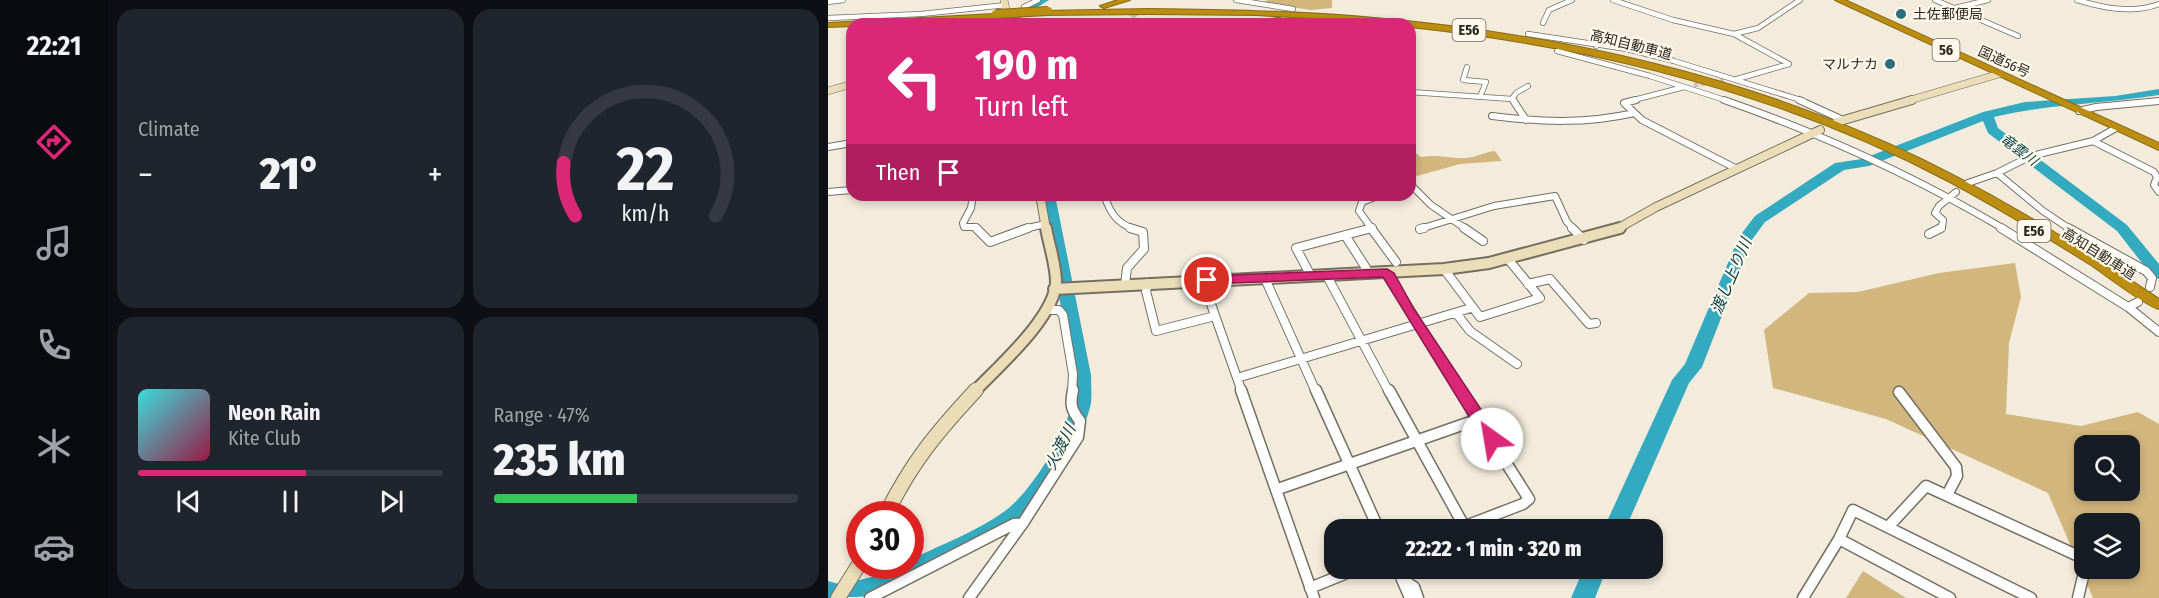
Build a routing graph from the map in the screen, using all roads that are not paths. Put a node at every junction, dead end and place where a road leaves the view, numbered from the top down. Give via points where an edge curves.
1 (843, 0) edge
2 (1038, 0) edge
3 (1126, 0) tunnel mouth
4 (1142, 0) edge
5 (1148, 0) edge
6 (1236, 0) edge
7 (1572, 0) edge
8 (1613, 0) edge
9 (1800, 0) edge
10 (1839, 0) edge
11 (1935, 0) edge
12 (1988, 0) edge
13 (2077, 0) edge
14 (1167, 1) edge
15 (828, 2) edge
16 (2159, 4) edge
17 (1006, 6) edge
18 (1024, 7) joint
19 (1955, 8) junction
20 (1293, 9) dead end
21 (1259, 12) junction
22 (1043, 13) junction
23 (994, 16) junction
24 (1127, 16) edge
25 (828, 18) edge
26 (949, 18) edge
27 (968, 18) edge
28 (1188, 18) edge
29 (1301, 18) edge
30 (1343, 18) edge
31 (1416, 23) edge
32 (1543, 24) dead end
33 (846, 25) edge
34 (828, 26) edge
35 (846, 26) edge
36 (1416, 26) edge
37 (1528, 34) dead end
38 (1601, 34) dead end
39 (1734, 34) junction
40 (2018, 36) dead end
41 (1596, 46) junction
42 (1557, 51) dead end
43 (1467, 67) dead end
44 (1999, 74) junction
45 (1736, 79) junction
46 (1725, 81) tunnel mouth
47 (1694, 85) tunnel mouth
48 (846, 86) edge
49 (1528, 86) dead end
50 (1684, 87) junction
51 (828, 91) edge
52 (1416, 92) edge
53 (1480, 97) junction
54 (1512, 99) junction
55 (2159, 101) edge
56 (2075, 109) junction
57 (1634, 113) junction
58 (1492, 117) dead end
59 (1526, 120) junction
60 (1840, 121) joint
61 (2116, 128) junction
62 (1817, 131) junction
63 (2093, 141) junction
64 (846, 144) edge
65 (828, 147) edge
66 (2159, 147) edge
67 (1872, 148) junction
68 (1909, 160) junction
69 (1735, 168) junction
70 (1997, 173) junction
71 (1968, 183) dead end
72 (846, 190) edge
73 (1416, 190) edge
74 (828, 192) edge
75 (2159, 192) edge
76 (1953, 194) junction
77 (971, 201) edge
78 (1041, 201) edge
79 (1106, 201) edge
80 (1366, 201) edge
81 (1452, 220) junction
82 (1045, 224) junction
83 (1372, 228) junction
84 (1420, 229) dead end
85 (1929, 234) dead end
86 (1345, 235) junction
87 (1585, 241) junction
88 (1483, 242) dead end
89 (1508, 259) junction
90 (1396, 262) dead end
91 (1366, 268) dead end
92 (1444, 269) junction
93 (1387, 273) junction
94 (1311, 276) junction
95 (1327, 276) junction
96 (1268, 278) junction
97 (1207, 280) junction
98 (1148, 283) junction
99 (1528, 284) junction
100 (1125, 285) junction
101 (2150, 287) dead end
102 (1062, 289) junction
103 (2138, 302) dead end
104 (2159, 305) edge
105 (2128, 307) junction
106 (1471, 308) junction
107 (1047, 310) junction
108 (2159, 310) edge
109 (1456, 313) junction
110 (1215, 316) junction
111 (1596, 323) dead end
112 (1418, 325) junction
113 (2159, 332) edge
114 (1361, 341) junction
115 (1301, 360) junction
116 (1517, 364) dead end
117 (1237, 378) junction
118 (1899, 392) dead end
119 (1479, 419) junction
120 (1416, 441) junction
121 (1349, 464) junction
122 (1278, 489) junction
123 (1947, 495) junction
124 (893, 501) edge
125 (1374, 519) edge
126 (1455, 519) edge
127 (1481, 519) edge
128 (1023, 523) junction
129 (1888, 527) junction
130 (1839, 539) junction
131 (2074, 554) edge
132 (850, 579) edge
133 (1338, 579) edge
134 (1402, 579) edge
135 (1405, 579) edge
136 (2083, 579) edge
137 (1312, 593) edge
138 (838, 598) edge
139 (870, 598) edge
140 (969, 598) edge
141 (1410, 598) edge
142 (1418, 598) edge
143 (1803, 598) edge
144 (1950, 598) edge
145 (2031, 598) edge
146 (2079, 598) edge

1 - 15 street
2 - 18 street
3 - 22 highway
4 - 24 highway
5 - 24 highway
6 - 20 street
7 - 32 street via 1553,5
8 - 39 street via 1673,20
9 - 39 street via 1758,28
10 - 44 highway, 国道56号 / 56
11 - 19 street
12 - 19 street
13 - 16 street via 2121,9
14 - 21 highway
17 - 18 street
17 - 25 street
19 - 40 street
21 - 22 highway, 高知自動車道 / E56
21 - 30 highway, 高知自動車道 / E56
22 - 23 highway, 高知自動車道 / E56, bridge
22 - 24 highway, 高知自動車道 / E56
23 - 26 highway, 高知自動車道 / E56
23 - 27 highway, 高知自動車道 / E56
24 - 28 highway
24 - 29 highway, 高知自動車道 / E56
31 - 67 highway, 高知自動車道 / E56 via 1641,62 1803,112
33 - 34 highway, 高知自動車道 / E56
34 - 35 highway, 高知自動車道 / E56
36 - 67 highway, 高知自動車道 / E56 via 1579,51 1636,64 1746,97
37 - 41 street
38 - 41 street
39 - 45 street via 1789,64
41 - 45 street via 1627,49
42 - 50 street
43 - 53 street via 1463,80 1486,82
44 - 56 highway, 国道56号 / 56
44 - 60 street
45 - 46 street
45 - 60 street via 1806,102
47 - 50 street
48 - 51 street
49 - 54 street
50 - 57 street via 1624,103
50 - 62 street
52 - 53 street
53 - 54 street
54 - 59 street
55 - 56 street
56 - 61 highway, 国道56号 / 56
57 - 59 street via 1612,120
57 - 69 street
58 - 59 street
61 - 63 street
61 - 66 highway, 国道56号 / 56
62 - 67 street
62 - 69 street
63 - 70 street via 2031,156
63 - 75 street via 2154,172 2154,185
64 - 65 street
67 - 68 highway, 高知自動車道 / E56
67 - 76 street via 1884,163
68 - 104 highway, 高知自動車道 / E56 via 2024,218
68 - 108 highway, 高知自動車道 / E56 via 2017,221
69 - 87 street via 1614,231
70 - 71 street
70 - 101 street via 2070,229 2146,271 2152,278
72 - 74 street
73 - 81 street
76 - 85 street via 1935,213 1943,220 1942,227
76 - 105 street
77 - 82 street via 964,227 975,227 990,242
78 - 82 street
79 - 100 street via 1109,212 1122,226 1143,232 1144,249 1127,268
80 - 83 street via 1359,211
81 - 84 street
81 - 87 street via 1494,206 1556,196 1567,222
81 - 88 street
82 - 102 street via 1056,283
83 - 86 street
83 - 90 street
86 - 91 street
86 - 94 street via 1296,248
87 - 89 street
89 - 92 street
89 - 99 street
92 - 93 street
92 - 106 street
93 - 95 street
93 - 112 street
94 - 95 street
94 - 96 street
95 - 114 street
96 - 97 street
96 - 115 street
97 - 98 street
97 - 110 street via 1206,290
98 - 100 street
98 - 110 street via 1146,291 1155,331
99 - 106 street via 1540,298 1536,301 1480,316
99 - 111 street via 1550,279 1589,324
100 - 102 street
102 - 107 street
103 - 105 street
105 - 113 street
106 - 109 street
107 - 124 street via 934,435
107 - 128 street via 1059,310 1063,315 1073,374 1070,404 1080,422 1078,437
109 - 112 street
109 - 116 street via 1470,331
110 - 117 street
112 - 114 street
112 - 119 street
114 - 115 street
114 - 120 street
115 - 117 street
115 - 121 street
117 - 122 street
118 - 123 street via 1956,467 1957,476
119 - 120 street
119 - 127 street via 1529,499
120 - 121 street
120 - 126 street
121 - 122 street
121 - 125 street
122 - 137 street
123 - 129 street via 1926,486
123 - 131 street
128 - 139 street via 1014,524
128 - 140 street
129 - 130 street via 1853,510
129 - 145 street
130 - 143 street
130 - 144 street
132 - 138 street
133 - 137 street
134 - 141 street
135 - 142 street
136 - 146 street

